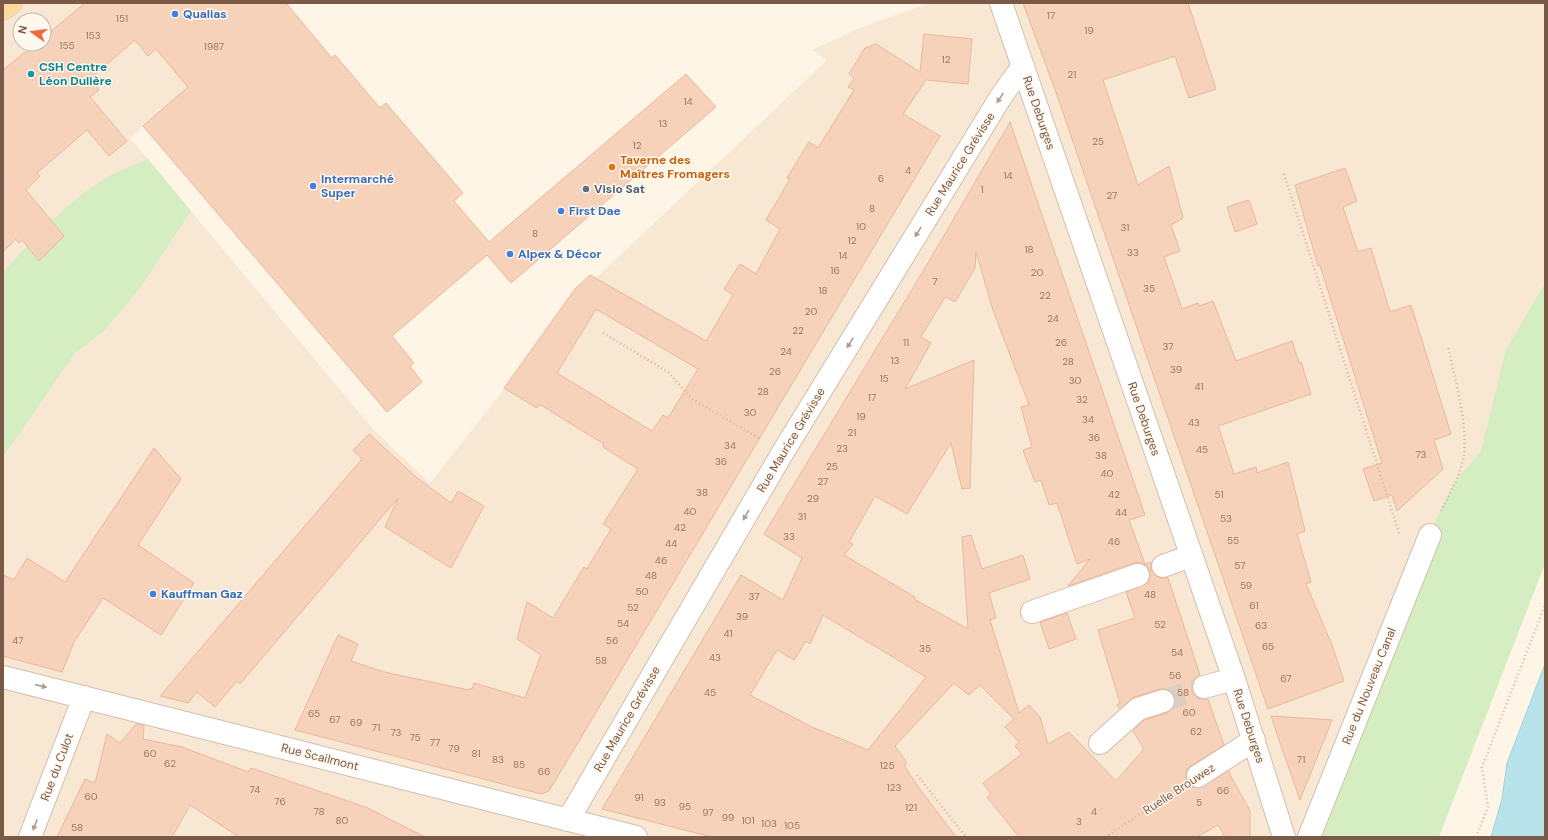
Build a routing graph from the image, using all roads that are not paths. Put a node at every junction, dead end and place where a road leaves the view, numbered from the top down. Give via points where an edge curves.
1 (11, 3) edge
2 (1000, 3) edge
3 (3, 10) edge
4 (1022, 66) junction
5 (1430, 535) road end
6 (1192, 556) junction
7 (1164, 566) dead end
8 (1138, 575) dead end
9 (1032, 612) dead end
10 (3, 678) edge
11 (1234, 679) junction
12 (1204, 687) tunnel mouth
13 (84, 697) junction
14 (1163, 701) tunnel mouth
15 (1254, 740) junction
16 (1100, 743) dead end
17 (1198, 776) road end
18 (576, 827) edge
19 (30, 837) edge
20 (636, 837) edge
21 (1284, 837) edge
22 (1309, 837) edge

1 - 3 main road
2 - 4 street, Rue Deburges
4 - 6 street, Rue Deburges
4 -> 18 street, Rue Maurice Grévisse via 783,452
5 - 22 street, Rue du Nouveau Canal
6 - 7 street
6 - 11 street, Rue Deburges
8 - 9 street
10 -> 13 street, Rue Scailmont
11 - 12 street
11 - 15 street, Rue Deburges
13 - 18 street, Rue Scailmont
13 -> 19 street, Rue du Culot
14 - 16 street via 1138,709
15 - 17 street, Ruelle Brouwez
15 - 21 street, Rue Deburges
18 - 20 street, Rue Scailmont

